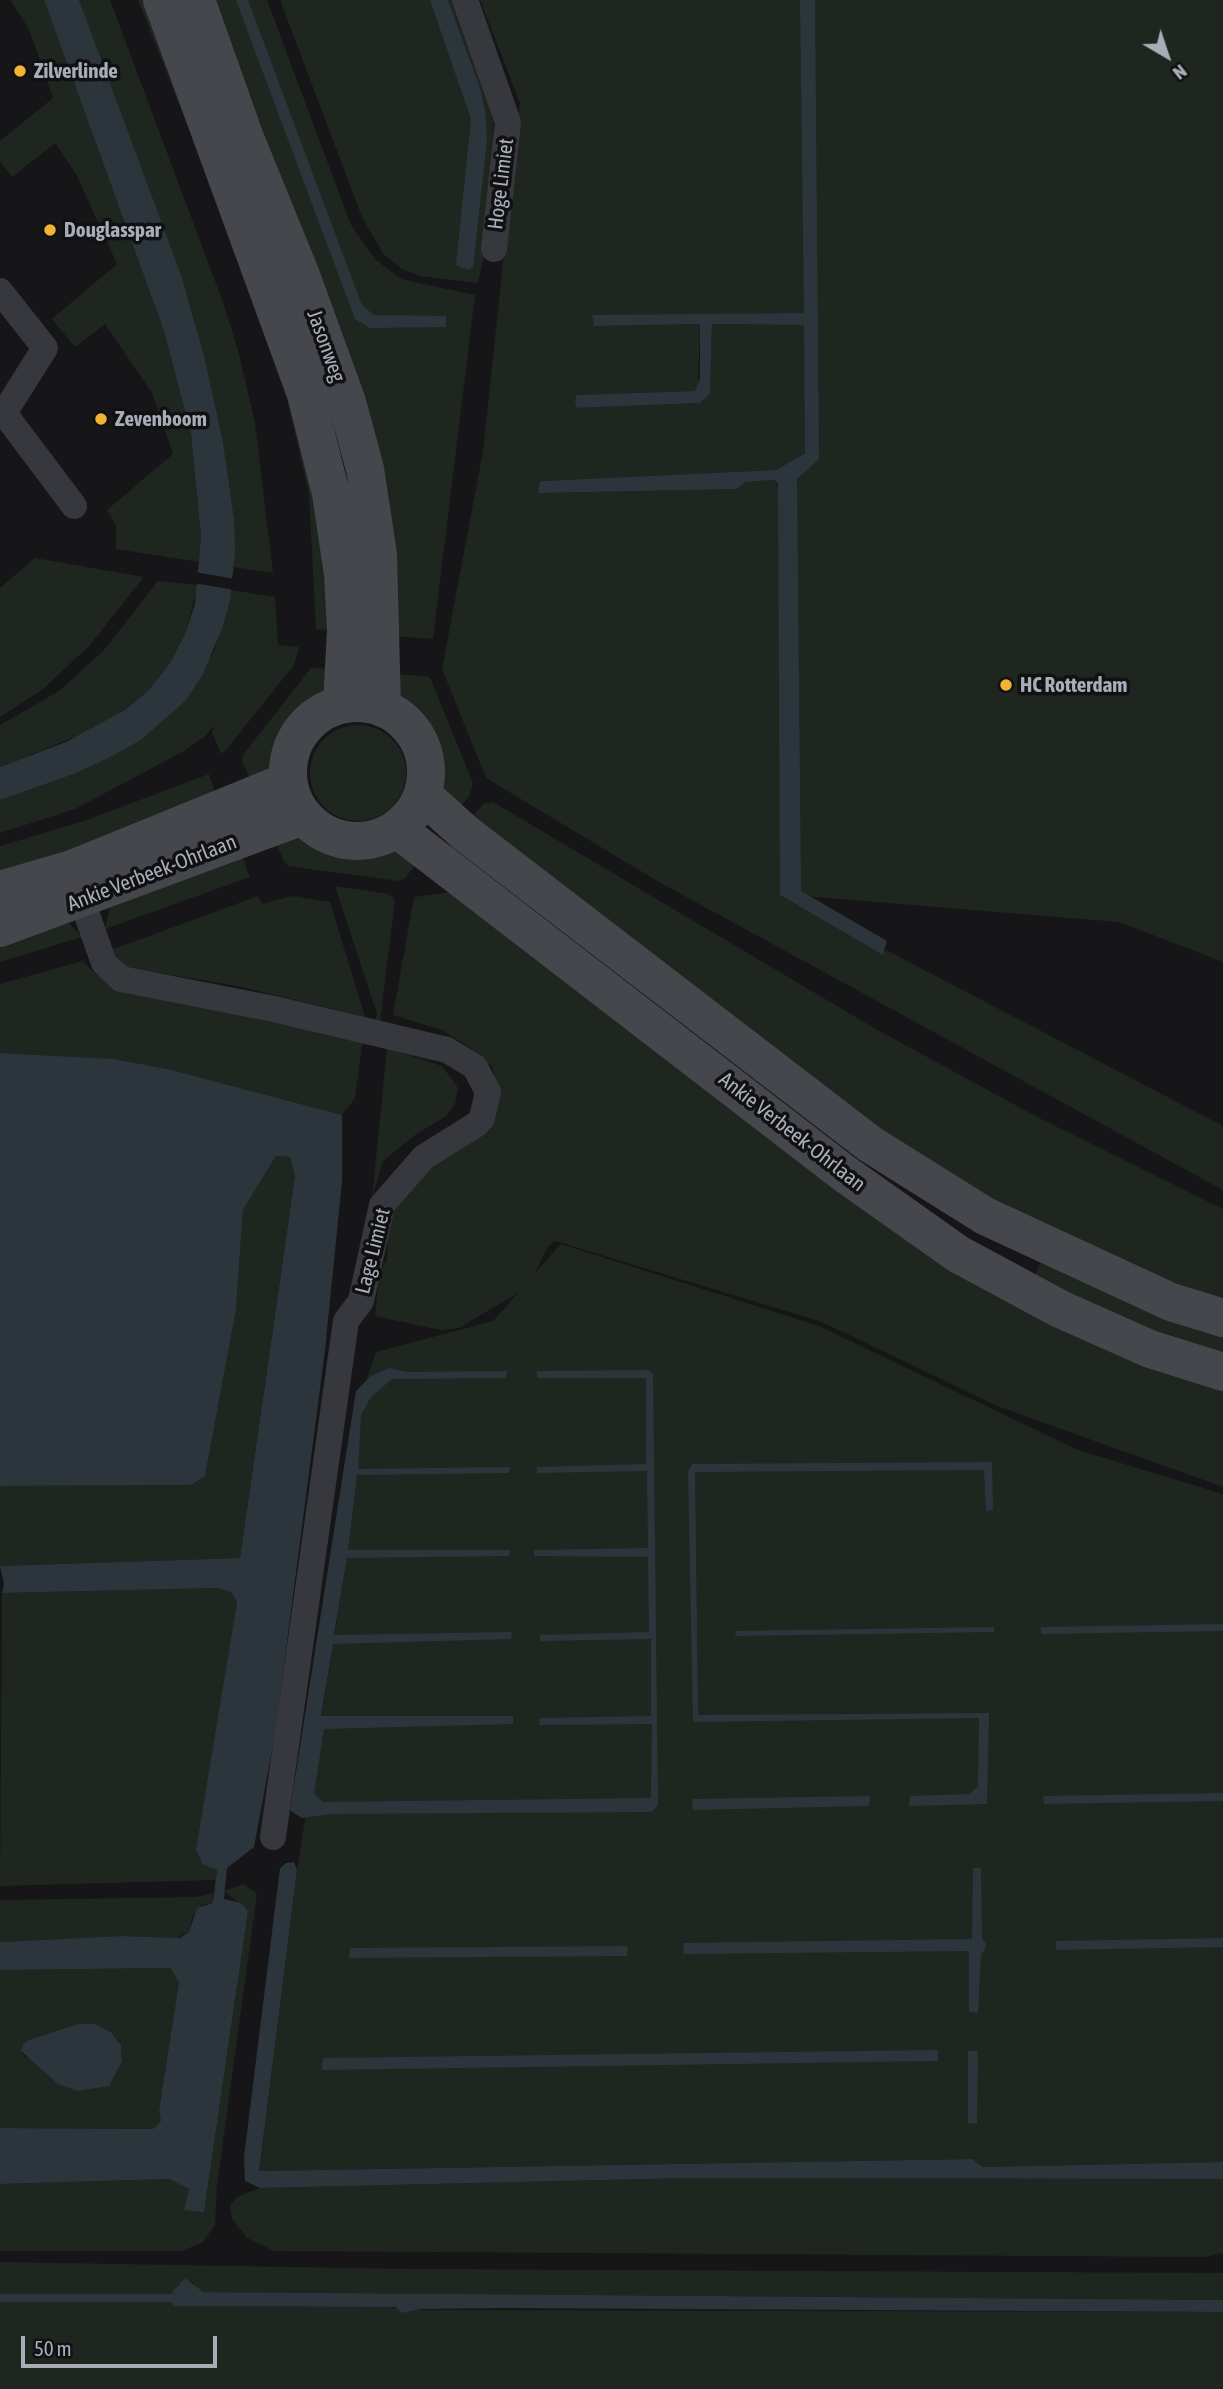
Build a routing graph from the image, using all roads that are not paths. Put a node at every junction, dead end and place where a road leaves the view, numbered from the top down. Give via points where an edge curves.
1 (162, 0) edge
2 (196, 0) edge
3 (465, 0) edge
4 (494, 249) dead end
5 (0, 291) edge
6 (75, 506) dead end
7 (342, 704) junction
8 (382, 708) junction
9 (288, 781) junction
10 (422, 795) junction
11 (303, 816) junction
12 (397, 829) junction
13 (77, 885) junction
14 (0, 890) edge
15 (0, 928) edge
16 (1223, 1318) edge
17 (1223, 1372) edge
18 (273, 1837) dead end

1 - 7 main road, Jasonweg via 306,394 331,494 342,574 346,630
2 - 8 main road, Jasonweg via 337,376 365,469 378,554
3 - 4 street, Hoge Limiet via 508,122
5 - 6 street via 45,348 4,413
7 - 8 main road
7 - 9 main road via 316,716 301,732 291,750
8 - 10 main road via 406,723 421,744 427,769
9 - 11 main road
9 - 13 main road, Ankie Verbeek-Ohrlaan
10 - 12 main road via 413,814
10 - 16 main road, Ankie Verbeek-Ohrlaan via 465,833 870,1144 985,1216 1158,1296
11 - 12 main road via 325,834 349,841 374,839
11 - 13 main road, Ankie Verbeek-Ohrlaan
12 - 17 main road, Ankie Verbeek-Ohrlaan via 845,1174 958,1254 1073,1315 1150,1349
13 - 14 main road, Ankie Verbeek-Ohrlaan
13 - 15 main road, Ankie Verbeek-Ohrlaan
13 - 18 street, Lage Limiet via 104,963 121,979 447,1050 475,1067 488,1092 477,1124 424,1157 382,1205 361,1301 346,1321

